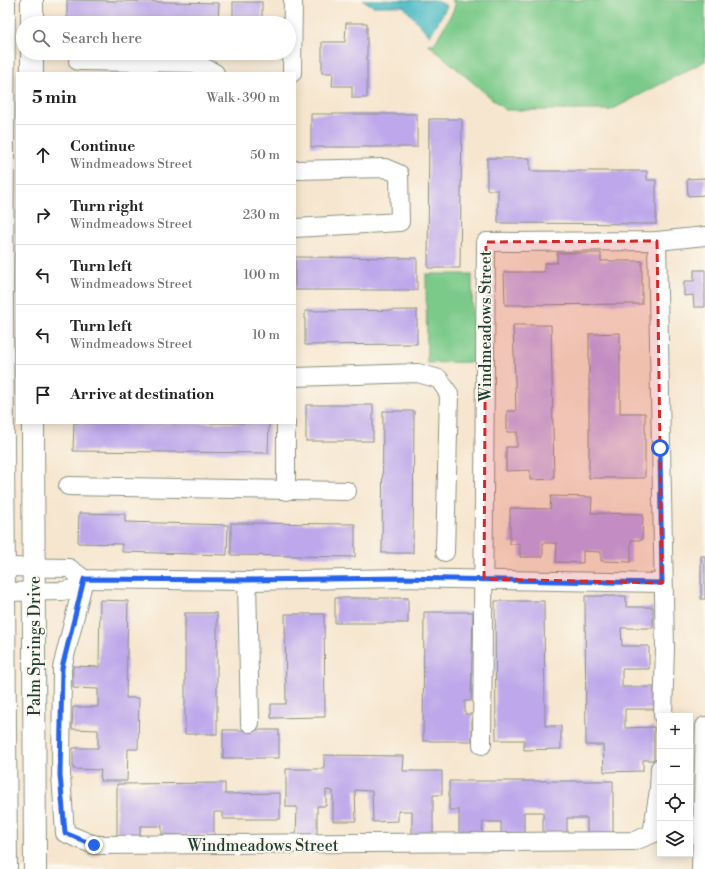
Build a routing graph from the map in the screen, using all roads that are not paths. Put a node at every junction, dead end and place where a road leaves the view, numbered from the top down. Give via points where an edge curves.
1 (4, 0) edge
2 (32, 0) edge
3 (293, 0) edge
4 (32, 16) edge
5 (293, 16) edge
6 (32, 60) edge
7 (292, 60) edge
8 (78, 61) dead end
9 (2, 69) edge
10 (32, 72) edge
11 (213, 72) edge
12 (292, 72) edge
13 (296, 170) edge
14 (296, 228) edge
15 (705, 236) edge
16 (657, 241) junction
17 (6, 290) edge
18 (296, 377) edge
19 (33, 424) edge
20 (286, 424) edge
21 (68, 486) dead end
22 (286, 491) junction
23 (347, 491) dead end
24 (445, 552) dead end
25 (4, 568) junction
26 (34, 568) junction
27 (84, 579) junction
28 (484, 579) junction
29 (247, 580) junction
30 (662, 583) junction
31 (4, 592) junction
32 (34, 593) junction
33 (662, 713) edge
34 (250, 723) dead end
35 (705, 726) edge
36 (482, 746) dead end
37 (704, 778) edge
38 (659, 785) edge
39 (6, 869) edge
40 (35, 869) edge
41 (701, 869) edge

1 - 9 main road, Palm Springs Drive
2 - 4 main road
3 - 5 street
6 - 10 main road
7 - 12 street
8 - 11 street via 195,63
9 - 17 main road, Palm Springs Drive
13 - 14 street via 385,168 399,174 400,222
15 - 16 street, Windmeadows Street
16 - 28 street, Windmeadows Street via 486,242
16 - 30 street
17 - 25 main road, Palm Springs Drive
18 - 24 street via 418,373 439,379 449,394
19 - 26 main road, Palm Springs Drive
20 - 22 street
21 - 22 street
22 - 23 street
25 - 26 street
25 - 31 main road, Palm Springs Drive
26 - 27 street via 69,568
26 - 32 main road, Palm Springs Drive
27 - 29 street
27 - 32 street via 74,589
27 - 38 street, Windmeadows Street via 62,668 60,775 65,833 94,845 634,841 652,834
28 - 29 street
28 - 30 street
28 - 36 street, Windmeadows Street
29 - 34 street
30 - 33 street via 665,648
31 - 32 street
31 - 39 main road, Palm Springs Drive
32 - 40 main road, Palm Springs Drive
35 - 37 street
37 - 41 street

